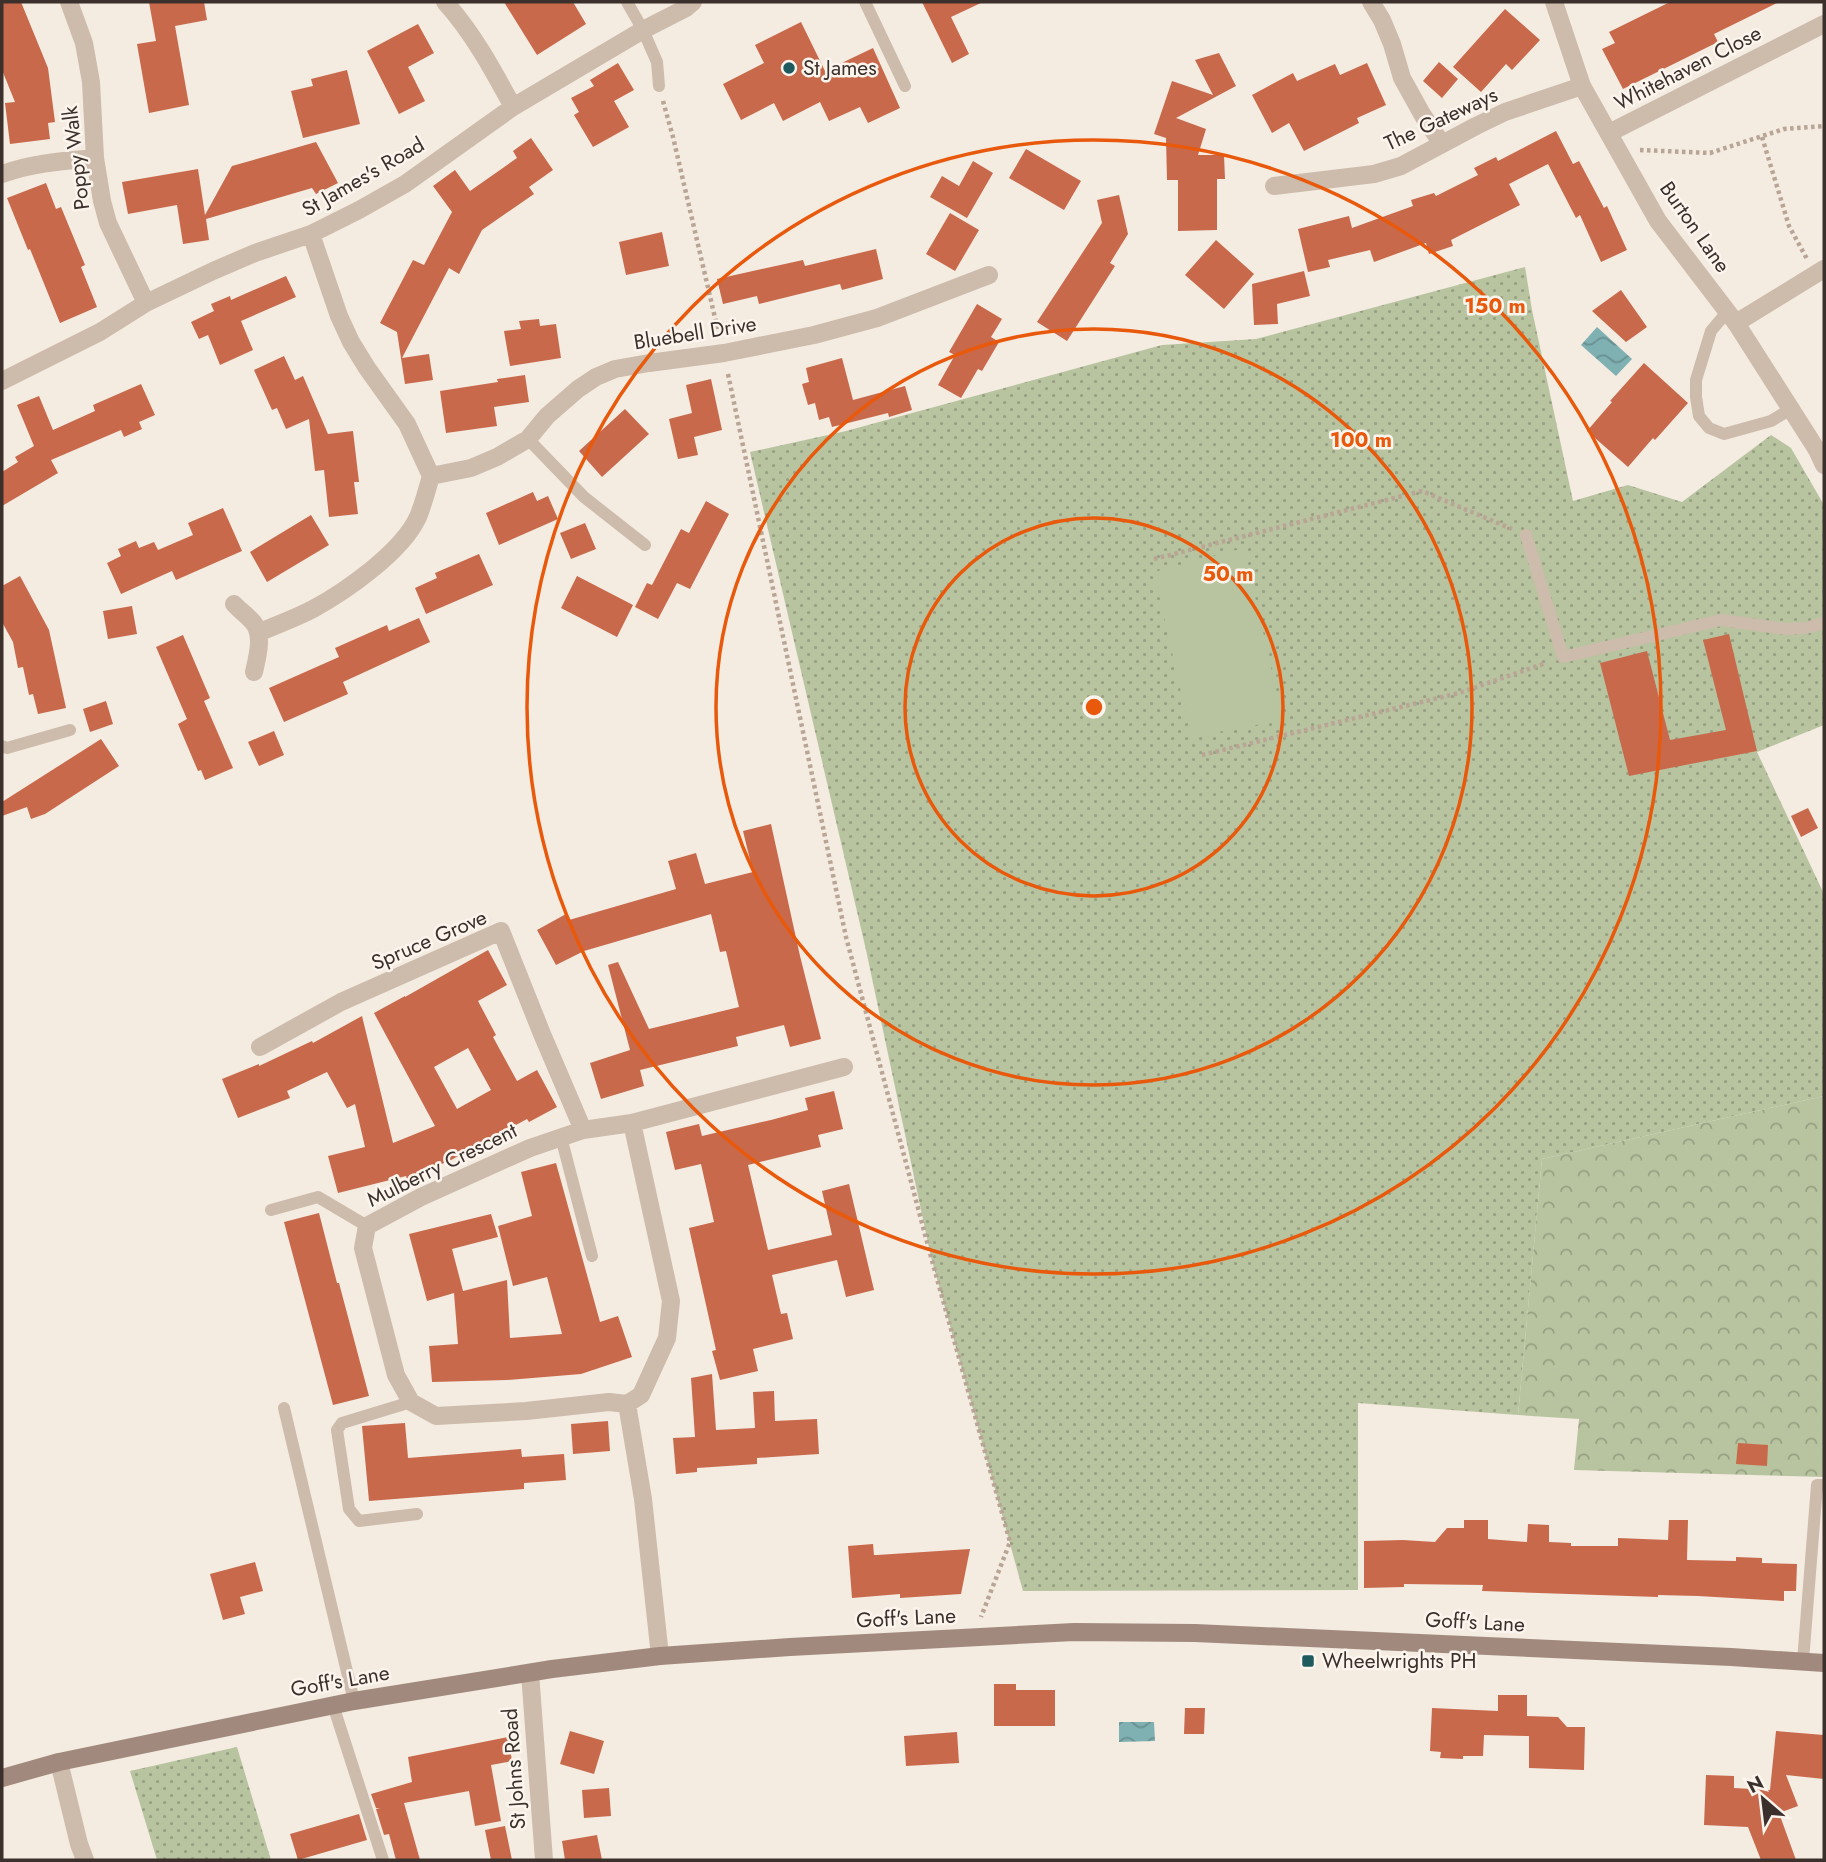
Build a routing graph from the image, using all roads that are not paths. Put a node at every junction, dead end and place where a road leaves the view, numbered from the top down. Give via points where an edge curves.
1 (69, 2) edge
2 (445, 2) edge
3 (627, 2) edge
4 (693, 2) edge
5 (865, 2) edge
6 (1371, 2) edge
7 (1554, 2) edge
8 (1824, 23) edge
9 (643, 30) junction
10 (659, 86) road end
11 (905, 86) dead end
12 (1582, 86) junction
13 (513, 107) junction
14 (1609, 133) junction
15 (1442, 144) junction
16 (95, 158) junction
17 (2, 174) edge
18 (1274, 186) dead end
19 (311, 234) junction
20 (1820, 272) edge
21 (989, 275) dead end
22 (146, 303) junction
23 (1732, 318) junction
24 (2, 381) edge
25 (1791, 409) junction
26 (528, 439) junction
27 (1824, 465) edge
28 (431, 476) junction
29 (1526, 535) road end
30 (645, 545) dead end
31 (234, 604) dead end
32 (1824, 623) edge
33 (258, 633) junction
34 (254, 672) dead end
35 (71, 730) dead end
36 (2, 746) edge
37 (260, 1047) dead end
38 (844, 1067) dead end
39 (632, 1123) junction
40 (583, 1130) junction
41 (561, 1137) junction
42 (271, 1210) dead end
43 (367, 1226) junction
44 (592, 1256) dead end
45 (411, 1402) junction
46 (627, 1404) junction
47 (284, 1408) dead end
48 (1824, 1485) edge
49 (417, 1514) dead end
50 (660, 1656) junction
51 (1803, 1661) junction
52 (1824, 1662) edge
53 (530, 1674) junction
54 (354, 1701) junction
55 (333, 1705) junction
56 (60, 1762) junction
57 (2, 1778) edge
58 (85, 1860) edge
59 (383, 1860) edge
60 (544, 1860) edge

1 - 16 street, Poppy Walk via 84,43 91,82
2 - 13 street via 477,44
3 - 9 lane
4 - 9 street, St James's Road
5 - 11 lane
6 - 15 street via 1392,44 1402,78
7 - 12 street, Burton Lane
8 - 14 street, Whitehaven Close
9 - 10 lane via 657,62
9 - 13 street, St James's Road
12 - 14 street, Burton Lane
12 - 15 street, The Gateways via 1506,112
13 - 19 street, St James's Road via 405,184
14 - 23 street, Burton Lane via 1658,220
15 - 18 street, The Gateways via 1401,166 1374,174
16 - 17 street via 44,162
16 - 22 street, Poppy Walk via 108,223
19 - 22 street, St James's Road via 255,253
19 - 28 street via 351,342 407,424
20 - 23 street
21 - 26 street, Bluebell Drive via 877,318 814,335 615,369 578,389
22 - 24 street, St James's Road via 100,332
23 - 25 street, Burton Lane
23 - 25 lane via 1711,331 1696,380 1699,416 1709,428 1724,434 1771,421
25 - 27 street, Burton Lane
26 - 28 street, Bluebell Drive via 471,468
26 - 30 lane via 584,497
28 - 33 street via 417,519 383,560 313,609
29 - 32 lane via 1563,657 1721,620 1786,629
31 - 33 street
33 - 34 street
35 - 36 lane
37 - 40 street, Spruce Grove via 341,1002 501,931
38 - 39 street, Mulberry Crescent
39 - 40 street, Mulberry Crescent
39 - 46 street via 671,1301 667,1338 641,1395
40 - 41 street, Mulberry Crescent
41 - 43 street, Mulberry Crescent via 421,1197
41 - 44 lane
42 - 43 lane via 318,1197
43 - 45 street, Mulberry Crescent via 363,1248 396,1375
45 - 46 street via 436,1416
45 - 49 lane via 342,1423 337,1430 349,1509 359,1521
46 - 50 street via 643,1499
47 - 54 lane
48 - 51 lane via 1817,1485
50 - 51 main road, Goff's Lane via 1074,1632 1209,1633
50 - 53 main road, Goff's Lane
51 - 52 main road, Goff's Lane
53 - 54 main road, Goff's Lane
53 - 60 street, St Johns Road
54 - 55 main road, Goff's Lane
55 - 56 main road, Goff's Lane
55 - 59 lane
56 - 57 main road, Goff's Lane
56 - 58 street

